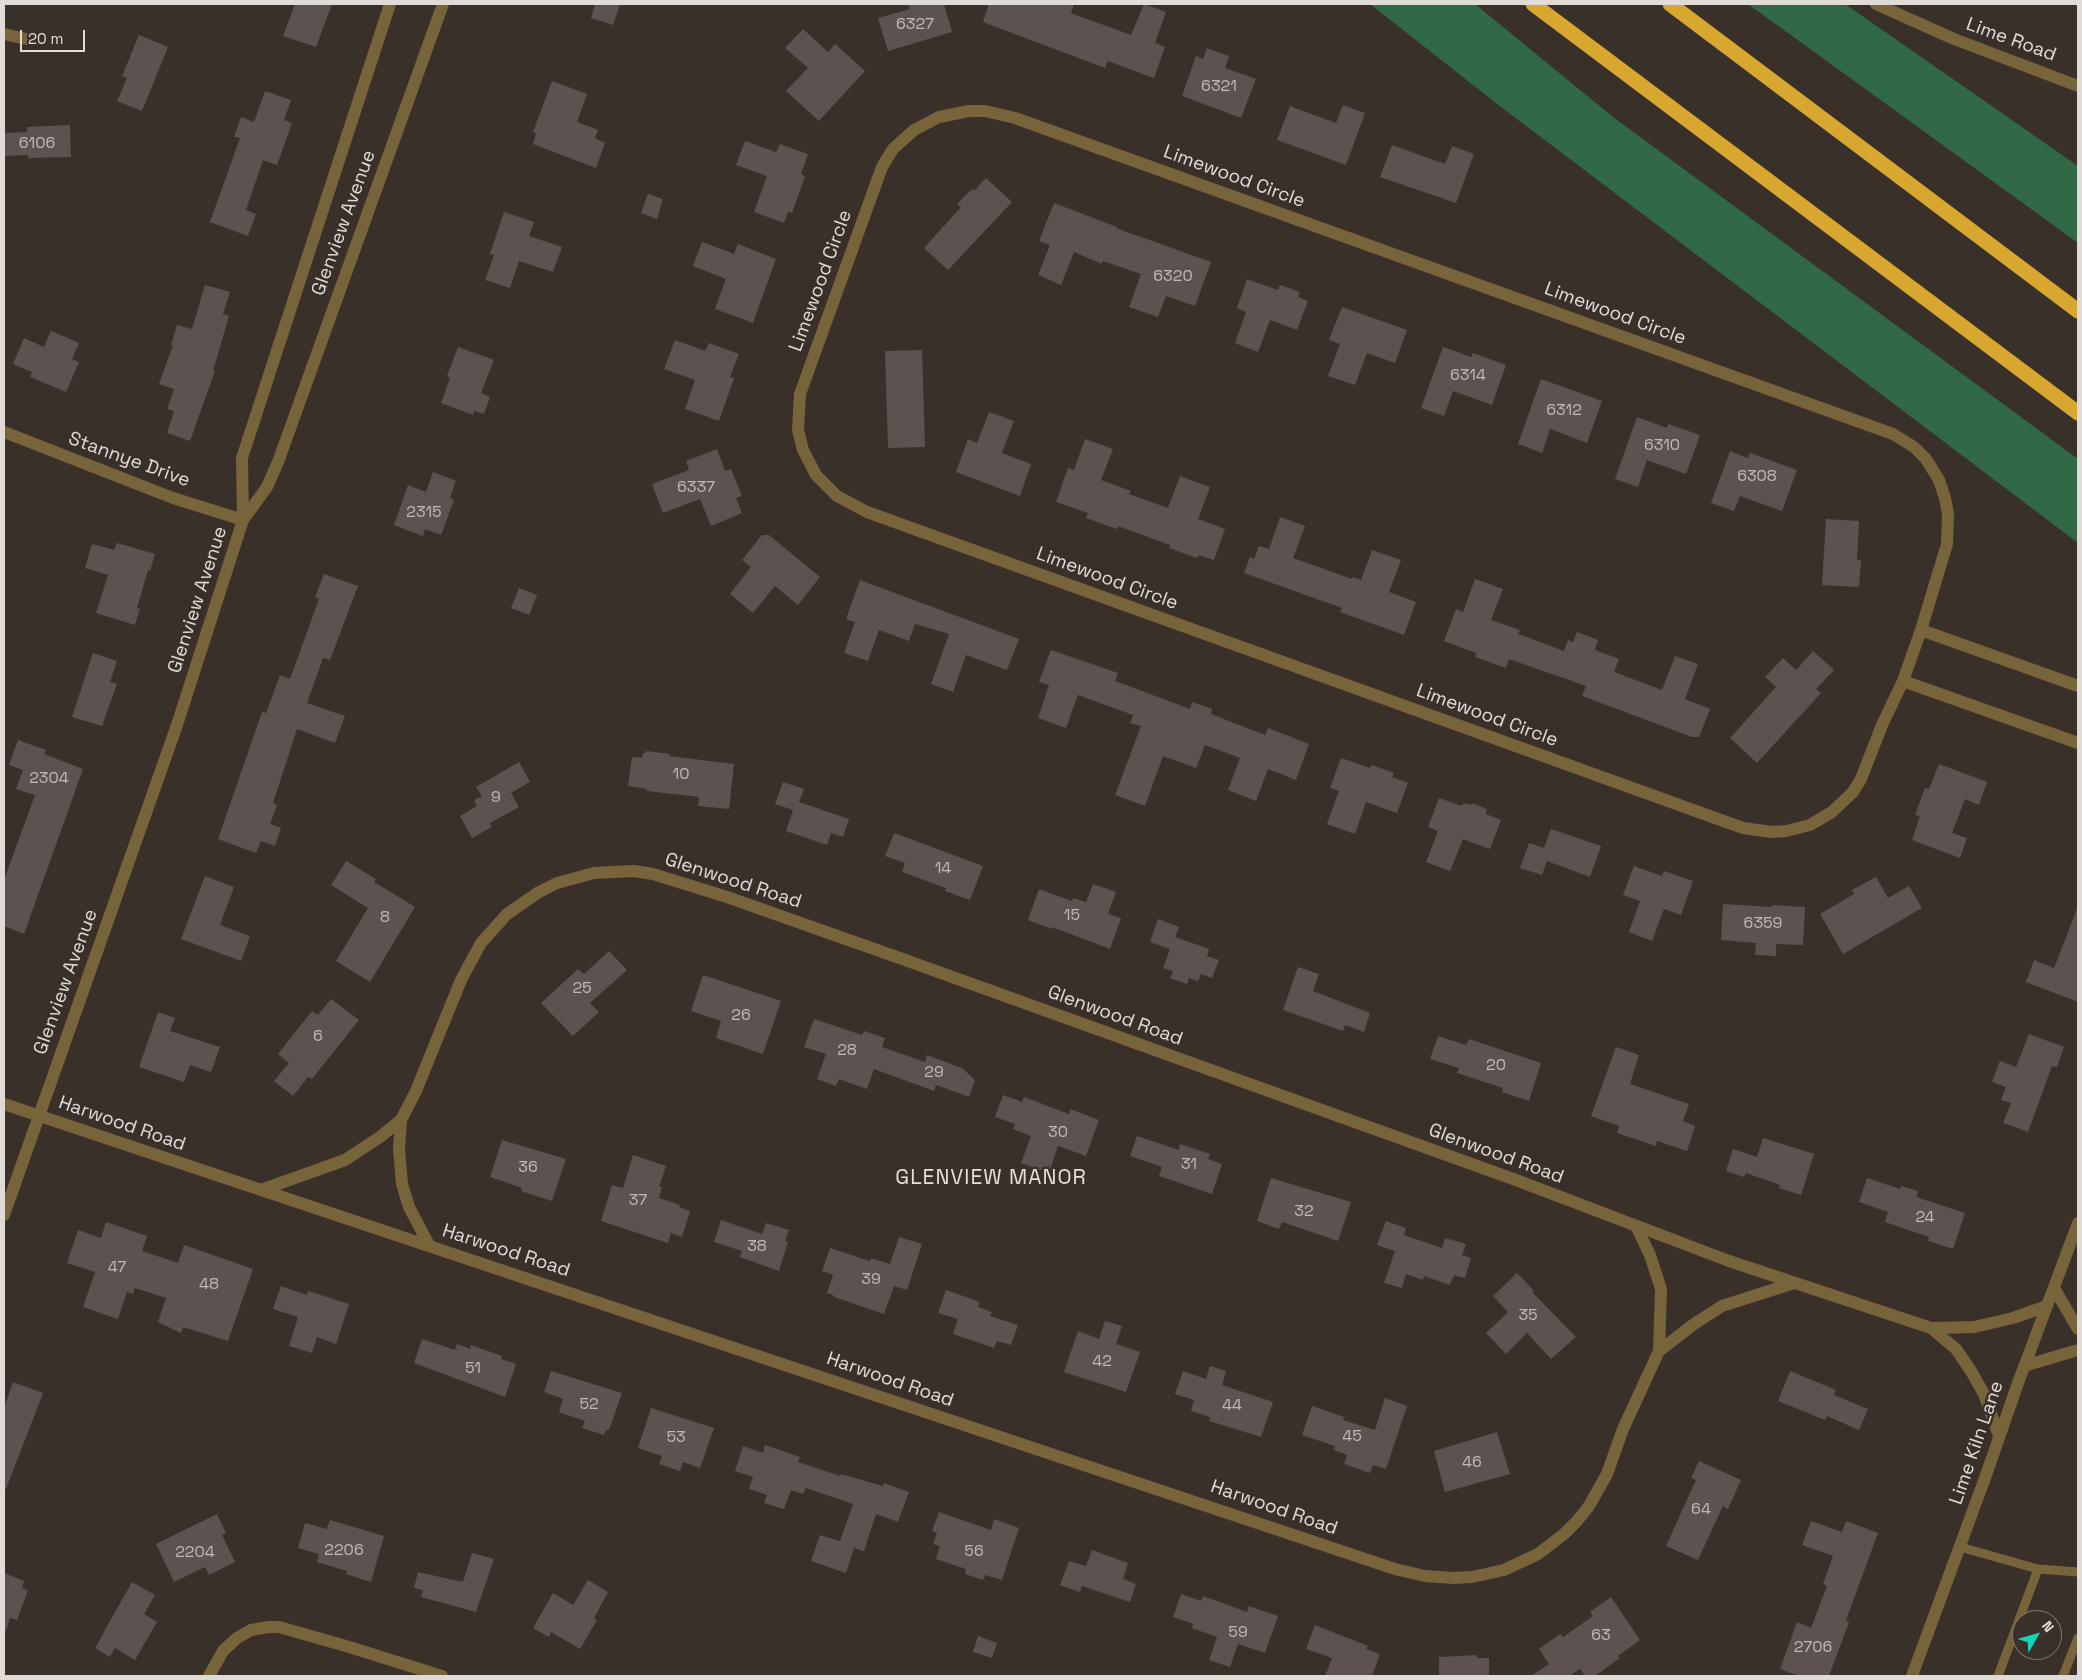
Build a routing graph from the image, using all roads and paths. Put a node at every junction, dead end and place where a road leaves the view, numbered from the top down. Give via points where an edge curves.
1 (390, 4) edge
2 (443, 4) edge
3 (1533, 4) edge
4 (1670, 4) edge
5 (1876, 4) edge
6 (4, 34) edge
7 (26, 39) dead end
8 (2078, 86) edge
9 (2078, 311) edge
10 (2078, 413) edge
11 (4, 432) edge
12 (243, 520) junction
13 (1921, 630) junction
14 (1903, 681) junction
15 (2078, 686) edge
16 (2078, 743) edge
17 (4, 1104) edge
18 (39, 1115) junction
19 (401, 1120) junction
20 (261, 1190) junction
21 (4, 1214) edge
22 (2078, 1223) edge
23 (1636, 1226) junction
24 (429, 1245) junction
25 (1794, 1283) junction
26 (2054, 1288) junction
27 (2047, 1306) junction
28 (1931, 1328) junction
29 (2078, 1328) edge
30 (2078, 1350) edge
31 (1659, 1351) junction
32 (2024, 1366) junction
33 (1999, 1436) junction
34 (1960, 1547) junction
35 (2038, 1569) junction
36 (2078, 1572) edge
37 (2078, 1638) edge
38 (209, 1676) edge
39 (442, 1676) edge
40 (1912, 1676) edge
41 (1998, 1676) edge
42 (2063, 1676) edge

1 - 12 street via 242,458
2 - 12 street, Glenview Avenue via 278,462 267,487
3 - 10 highway
4 - 9 highway
5 - 8 street, Lime Road via 1954,39
6 - 7 street
11 - 12 street, Stannye Drive via 173,498
12 - 18 street, Glenview Avenue via 178,725
13 - 14 street, Limewood Circle
13 - 14 street, Limewood Circle via 1947,544 1948,514 1939,480 1926,459 1893,434 1000,114 969,111 939,117 914,130 894,149 882,167 800,394 798,430 808,463 826,486 850,504 1743,828 1772,832 1802,827 1843,803 1861,779
13 - 15 street
14 - 16 street
17 - 18 street, Harwood Road
18 - 20 street, Harwood Road
18 - 21 street, Glenview Avenue
19 - 20 street, Glenwood Road via 345,1160
19 - 23 street, Glenwood Road via 416,1092 461,980 493,928 522,902 556,883 594,873 634,871 727,897 908,961
19 - 24 street, Glenwood Road via 398,1149 402,1184 409,1207
20 - 24 street, Harwood Road
22 - 26 street, Lime Kiln Lane
23 - 25 street, Glenwood Road
23 - 31 street, Harwood Road via 1661,1289
24 - 31 street, Harwood Road via 1395,1569 1434,1577 1472,1577 1504,1570 1538,1554 1578,1521 1607,1474
25 - 28 street, Glenwood Road
25 - 31 street, Harwood Road via 1722,1306
26 - 27 street, Lime Kiln Lane
26 - 29 street
27 - 28 street, Glenwood Road via 1974,1327
27 - 32 street, Lime Kiln Lane
28 - 33 street, Glenwood Road via 1956,1349 1968,1366 1984,1394
30 - 32 street
32 - 33 street, Lime Kiln Lane
33 - 34 street, Lime Kiln Lane
34 - 35 lane
34 - 40 street, Lime Kiln Lane
35 - 36 lane
35 - 41 lane
37 - 42 lane
38 - 39 street via 219,1656 237,1638 251,1630 269,1627 337,1643

